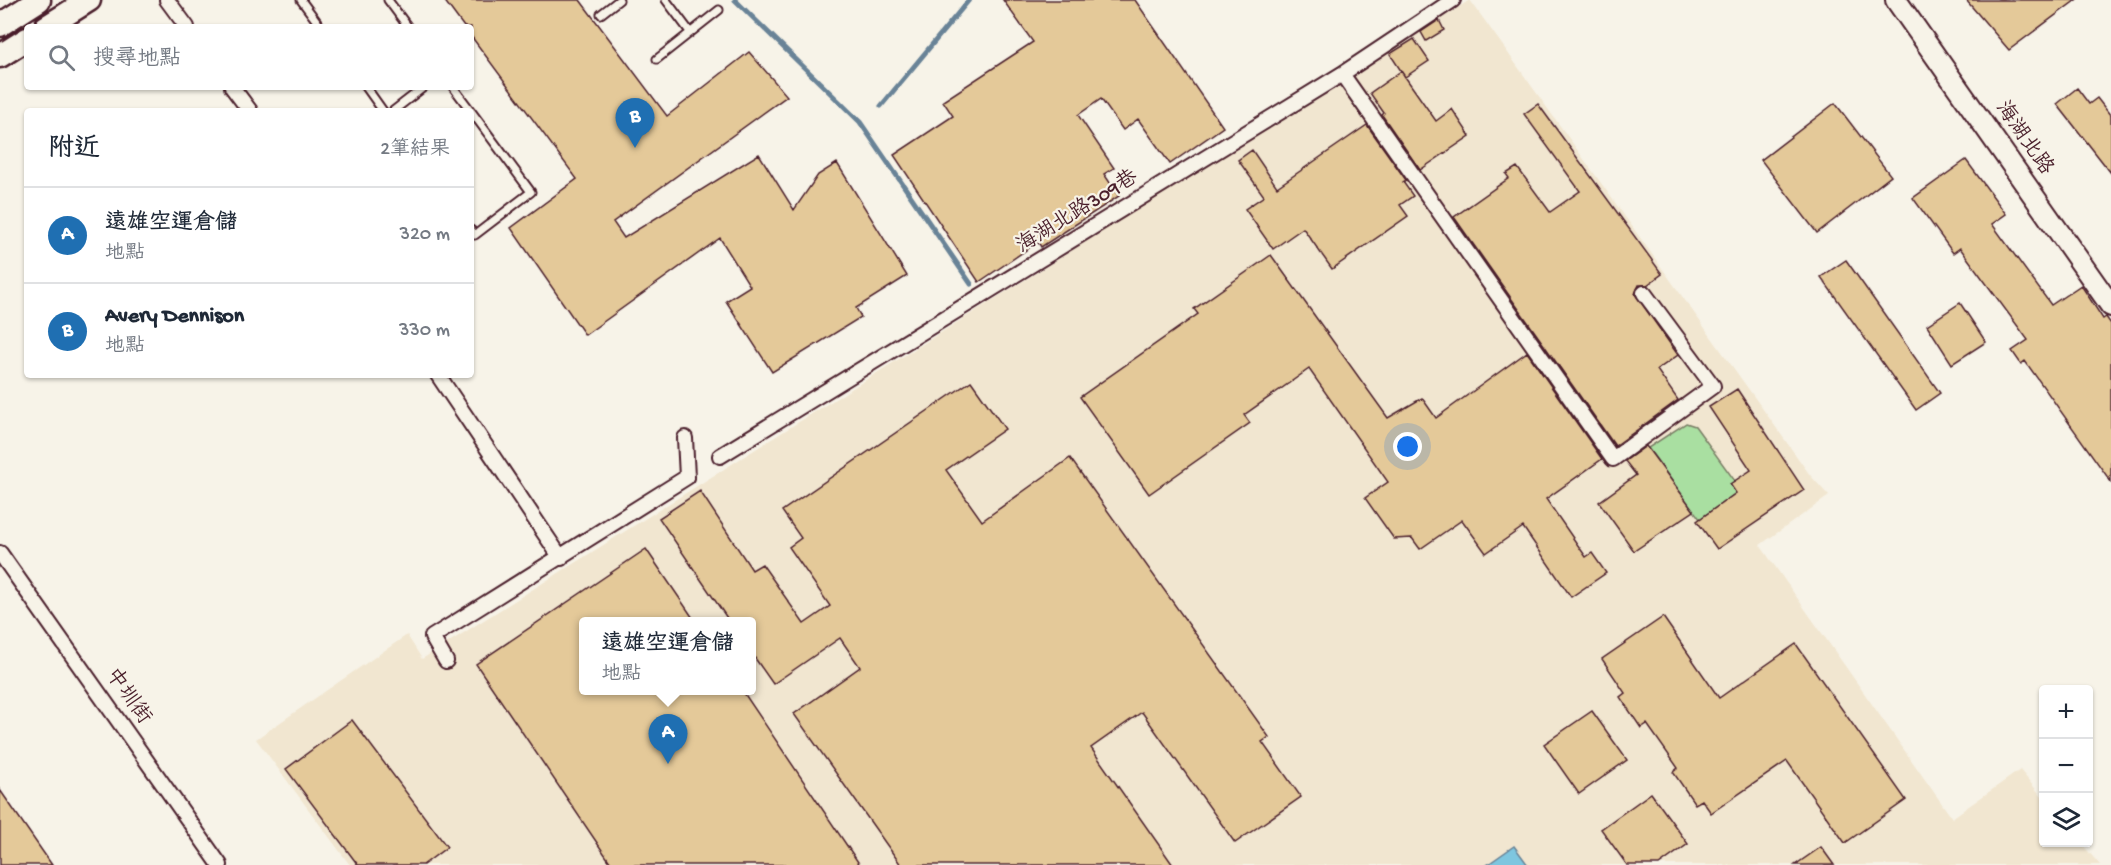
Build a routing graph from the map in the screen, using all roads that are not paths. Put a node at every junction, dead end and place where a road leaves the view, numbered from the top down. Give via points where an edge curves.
1 (39, 0) edge
2 (89, 0) edge
3 (167, 0) edge
4 (301, 0) edge
5 (388, 0) edge
6 (619, 0) edge
7 (666, 0) edge
8 (1453, 0) edge
9 (1896, 0) edge
10 (719, 10) dead end
11 (600, 14) dead end
12 (51, 24) edge
13 (185, 24) edge
14 (319, 24) edge
15 (406, 24) edge
16 (0, 25) edge
17 (690, 32) junction
18 (24, 41) edge
19 (0, 56) edge
20 (657, 59) dead end
21 (1342, 74) junction
22 (234, 90) edge
23 (368, 90) edge
24 (420, 90) edge
25 (455, 90) edge
26 (248, 108) edge
27 (381, 108) edge
28 (397, 108) edge
29 (469, 108) edge
30 (474, 115) edge
31 (474, 234) edge
32 (1644, 293) dead end
33 (2111, 306) edge
34 (440, 378) edge
35 (685, 438) dead end
36 (720, 456) dead end
37 (0, 553) edge
38 (561, 558) junction
39 (446, 661) dead end
40 (220, 865) edge

1 - 16 main road
2 - 12 main road
3 - 13 street
4 - 14 lane
5 - 15 lane
6 - 11 lane
7 - 17 lane
8 - 21 street, 海湖北路309巷
9 - 33 street, 海湖北路
10 - 17 lane
17 - 20 lane
18 - 19 main road
21 - 32 street via 1613,459 1713,386
21 - 36 street, 海湖北路309巷
22 - 26 street
23 - 27 lane
24 - 28 lane
25 - 29 lane
30 - 31 lane via 531,192
34 - 38 street
35 - 38 street via 687,477
37 - 40 street, 中圳街
38 - 39 street via 432,637

